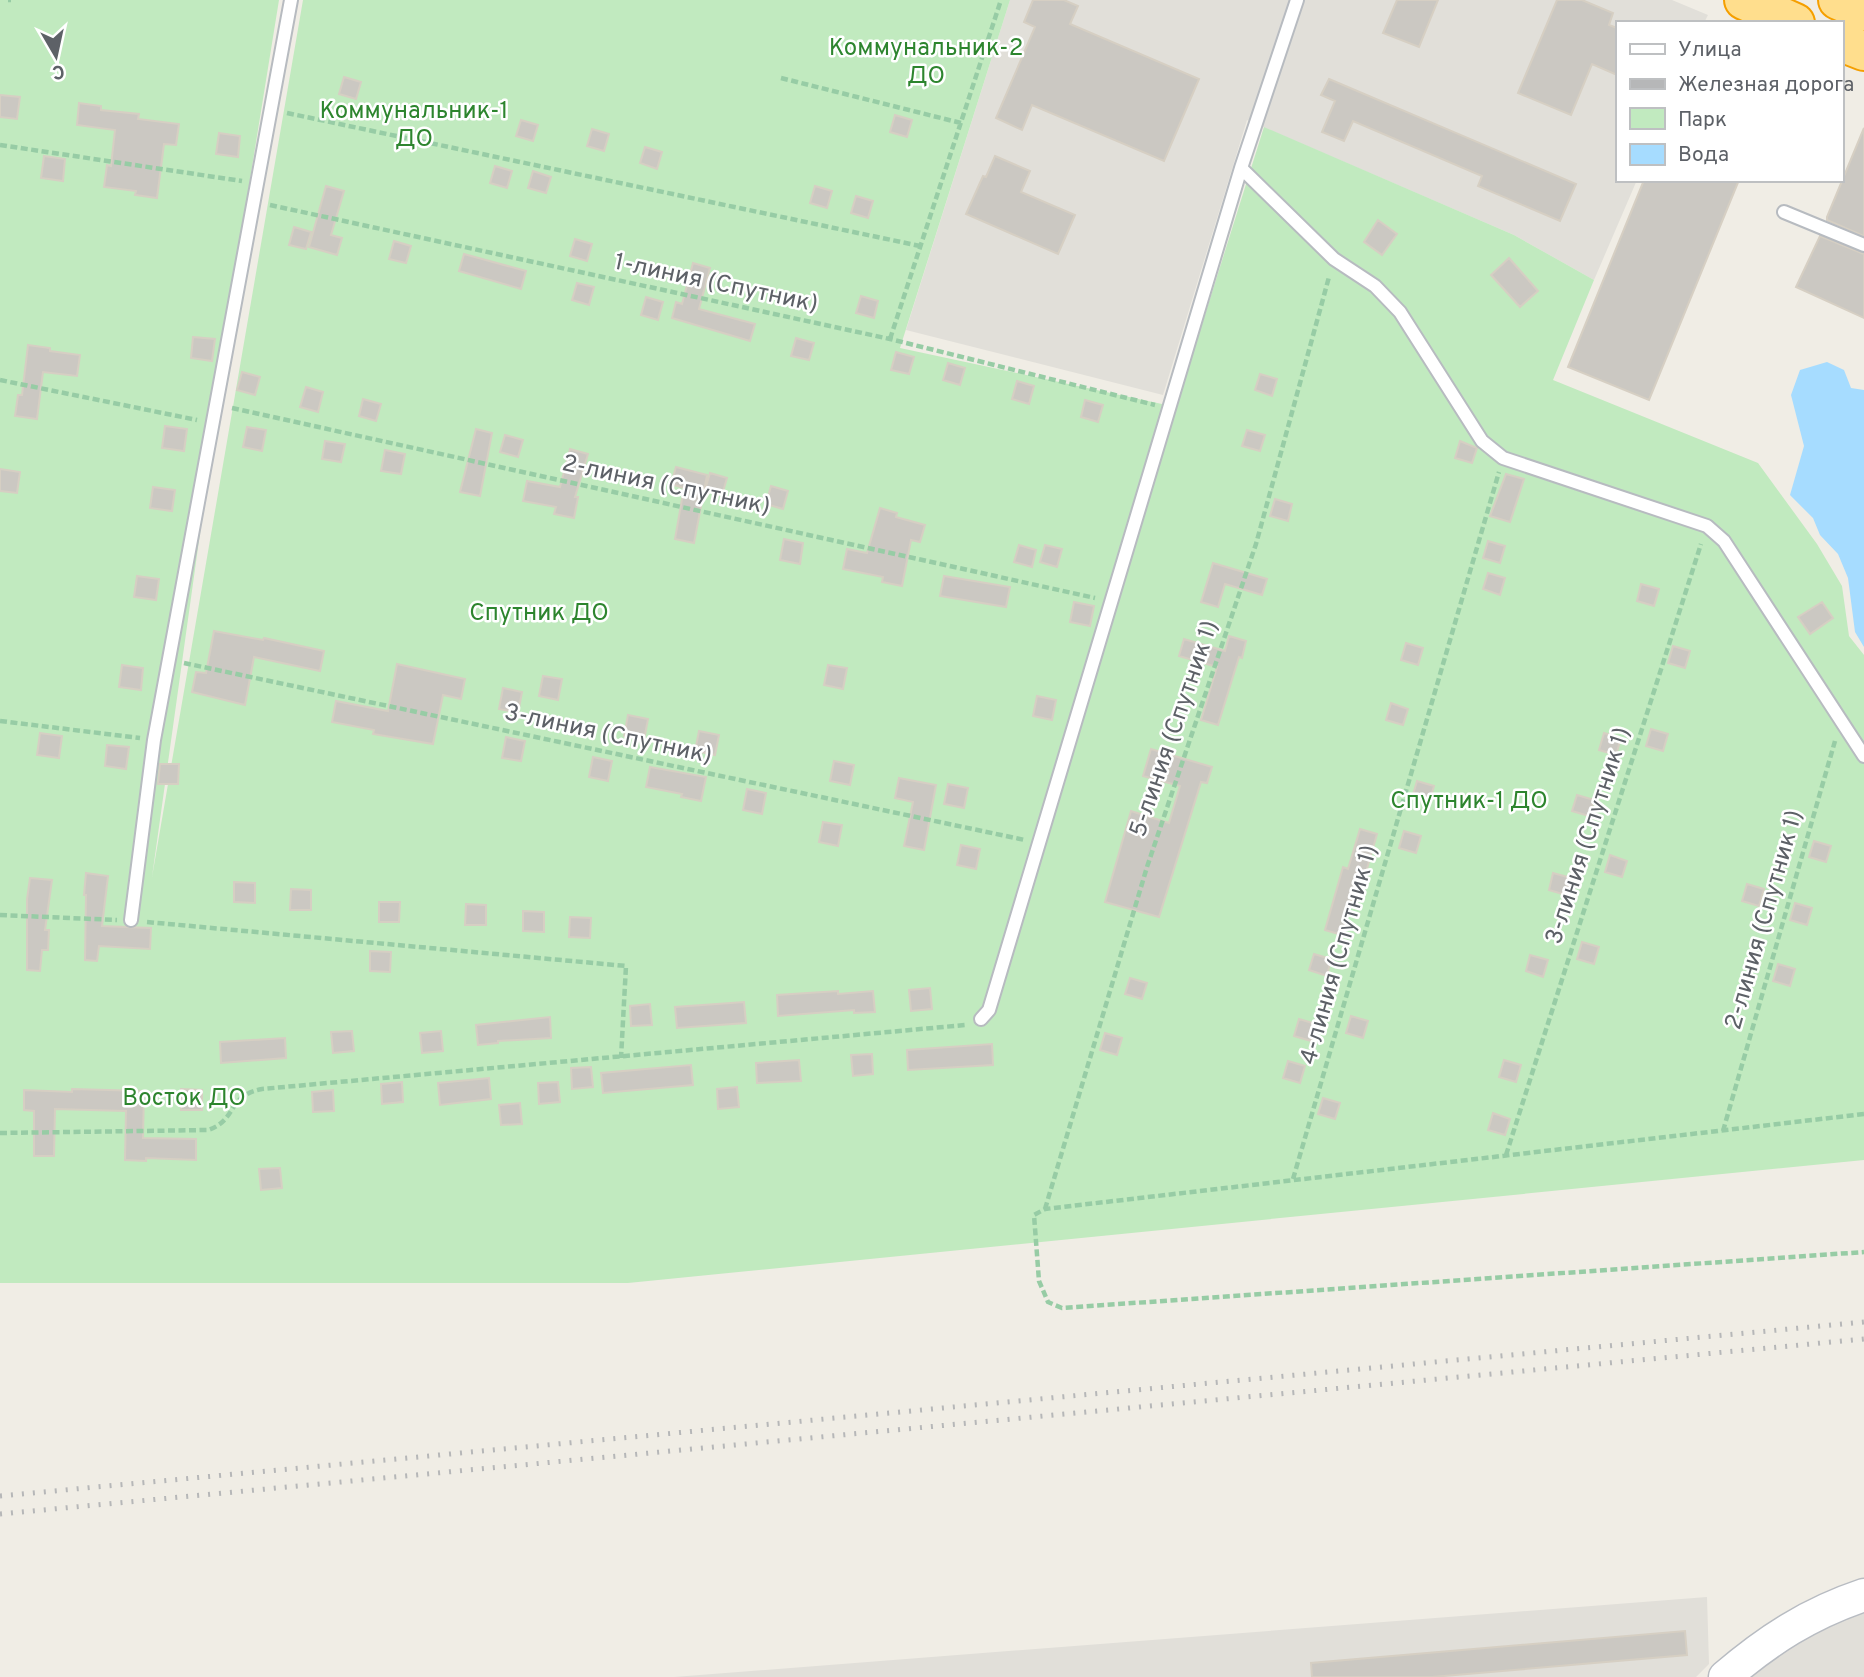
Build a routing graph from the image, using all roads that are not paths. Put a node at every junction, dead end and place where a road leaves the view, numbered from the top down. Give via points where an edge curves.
1 (291, 0) edge
2 (1297, 0) edge
3 (1744, 0) edge
4 (1838, 0) edge
5 (1864, 11) edge
6 (1791, 21) edge
7 (1843, 44) edge
8 (1864, 54) edge
9 (1241, 168) junction
10 (1784, 212) dead end
11 (1864, 245) edge
12 (1864, 756) edge
13 (131, 920) road end
14 (981, 1019) road end
15 (1864, 1595) edge
16 (1725, 1677) edge

1 - 13 lane via 154,740
2 - 9 lane
3 - 6 highway
4 - 5 highway
7 - 8 highway
9 - 12 lane via 1334,259 1374,286 1400,312 1482,441 1503,458 1707,526 1724,541
9 - 14 lane via 989,1010
10 - 11 lane
15 - 16 street via 1796,1625

